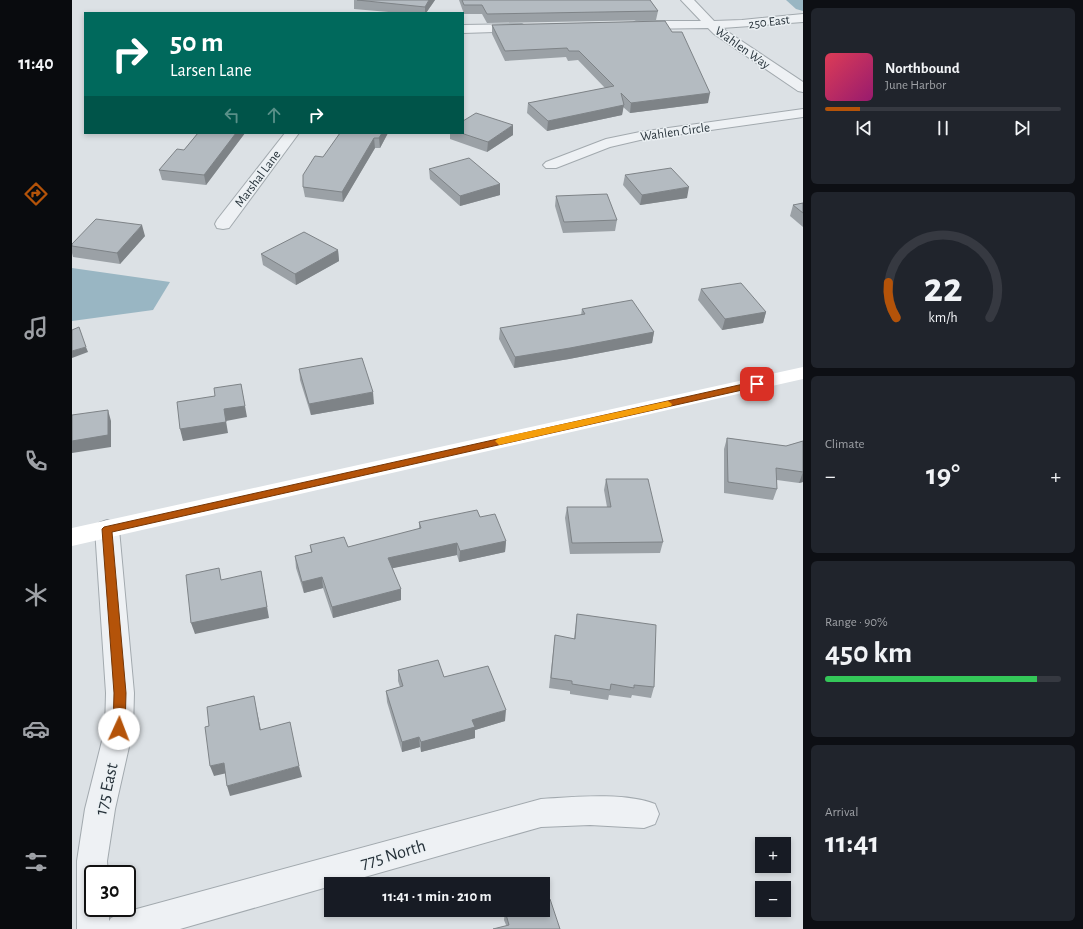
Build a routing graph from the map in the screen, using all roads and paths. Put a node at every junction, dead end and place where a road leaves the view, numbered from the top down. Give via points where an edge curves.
1 (688, 0) edge
2 (803, 18) edge
3 (711, 24) junction
4 (624, 25) edge
5 (530, 28) edge
6 (464, 29) edge
7 (803, 88) edge
8 (803, 113) edge
9 (291, 134) edge
10 (551, 165) dead end
11 (223, 224) dead end
12 (803, 373) edge
13 (107, 529) junction
14 (72, 536) edge
15 (644, 814) dead end
16 (93, 929) edge
17 (122, 929) edge

1 - 3 street, Wahlen Way
2 - 3 street, 250 East via 742,24
3 - 4 street, 250 East
3 - 7 street, Wahlen Way
5 - 6 street
8 - 10 street, Wahlen Circle via 606,143
9 - 11 street, Marshal Lane
12 - 13 main road
13 - 14 main road
13 - 16 street, 175 East via 120,693 119,729 100,809 92,861
15 - 17 street, 775 North via 541,812

